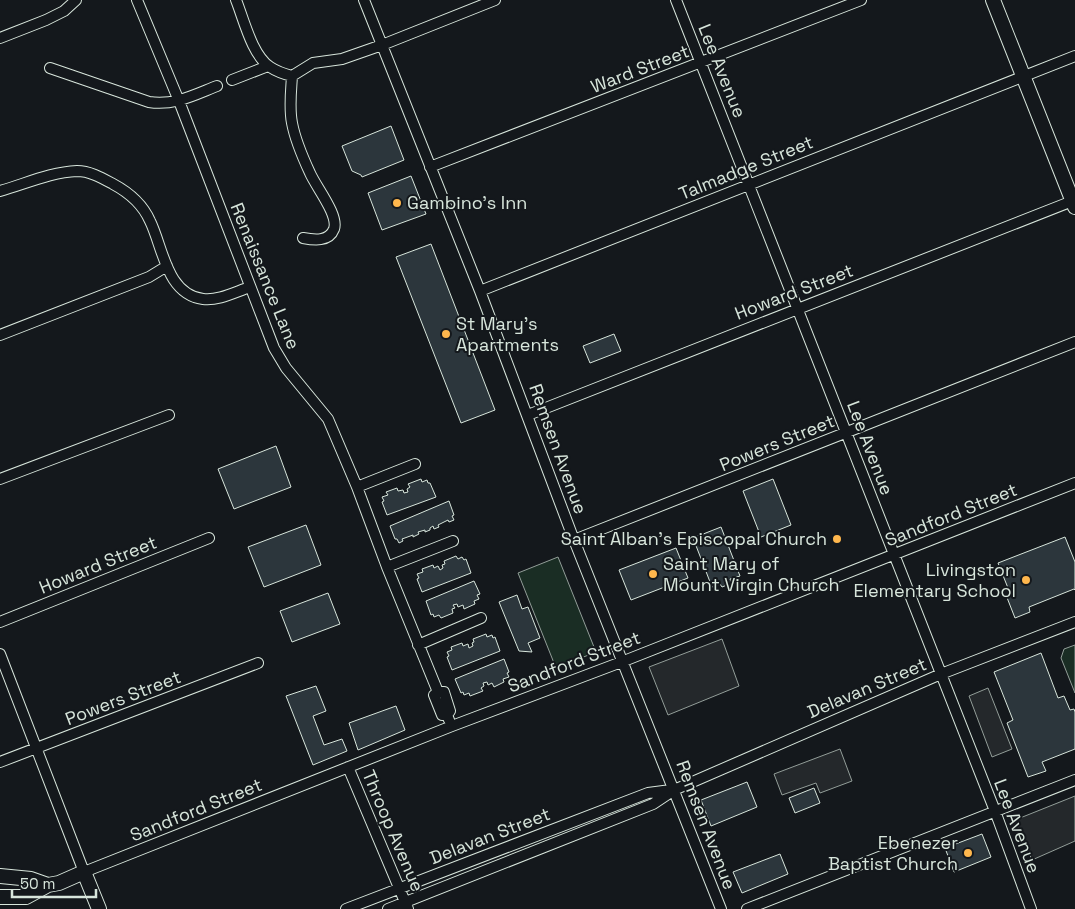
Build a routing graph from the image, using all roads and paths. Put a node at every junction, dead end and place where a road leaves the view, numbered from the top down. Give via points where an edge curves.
1 (76, 0) edge
2 (137, 0) edge
3 (236, 0) edge
4 (364, 0) edge
5 (495, 0) edge
6 (676, 0) edge
7 (861, 0) edge
8 (993, 0) edge
9 (0, 38) edge
10 (382, 45) junction
11 (1075, 56) edge
12 (700, 63) junction
13 (268, 66) junction
14 (50, 68) dead end
15 (292, 76) junction
16 (1023, 76) junction
17 (232, 80) dead end
18 (217, 86) dead end
19 (179, 101) junction
20 (430, 167) junction
21 (750, 184) junction
22 (0, 192) edge
23 (1074, 203) edge
24 (304, 238) dead end
25 (167, 266) junction
26 (250, 287) junction
27 (480, 291) junction
28 (796, 308) junction
29 (0, 335) edge
30 (1075, 342) edge
31 (170, 415) dead end
32 (528, 415) junction
33 (847, 432) junction
34 (415, 464) dead end
35 (0, 480) edge
36 (1075, 483) edge
37 (357, 487) junction
38 (209, 538) dead end
39 (574, 540) junction
40 (453, 541) dead end
41 (894, 554) junction
42 (387, 567) junction
43 (481, 618) dead end
44 (0, 622) edge
45 (1075, 622) edge
46 (418, 644) junction
47 (0, 654) edge
48 (624, 661) junction
49 (258, 663) dead end
50 (941, 674) junction
51 (452, 726) junction
52 (37, 749) junction
53 (0, 762) edge
54 (348, 767) junction
55 (1075, 780) edge
56 (674, 790) junction
57 (995, 811) junction
58 (84, 872) junction
59 (0, 876) edge
60 (48, 885) junction
61 (400, 888) junction
62 (3, 899) edge
63 (407, 906) edge
64 (99, 909) edge
65 (346, 909) edge
66 (388, 909) edge
67 (721, 909) edge
68 (747, 909) edge
69 (1032, 909) edge

1 - 9 street via 64,11
2 - 19 street, Renaissance Lane
3 - 13 street via 256,51
4 - 10 street, Remsen Avenue
5 - 10 street
6 - 12 street, Lee Avenue
7 - 12 street, Ward Street
8 - 16 main road
10 - 15 street via 342,59 313,63
10 - 20 street, Remsen Avenue
11 - 16 street, Talmadge Street
12 - 20 street, Ward Street
12 - 21 street, Lee Avenue
13 - 15 street
13 - 17 street
14 - 19 street via 149,102
15 - 24 street via 294,132 334,221 334,229 325,238
16 - 21 street, Talmadge Street
16 - 23 main road
18 - 19 street
19 - 26 street, Renaissance Lane
20 - 27 street, Remsen Avenue
21 - 27 street, Talmadge Street
21 - 28 street, Lee Avenue
22 - 25 street via 62,173 79,171 99,176 138,202 150,220
23 - 28 street, Howard Street
25 - 26 street via 174,281 189,294 202,299 216,299
25 - 29 street via 149,277
26 - 37 street, Renaissance Lane via 274,348 286,368 328,419
27 - 32 street, Remsen Avenue
28 - 32 street, Howard Street
28 - 33 street, Lee Avenue
30 - 33 street, Powers Street
31 - 35 street
32 - 39 street, Remsen Avenue
33 - 39 street, Powers Street
33 - 41 street, Lee Avenue
34 - 37 street
36 - 41 street, Sandford Street
37 - 42 street, Renaissance Lane
38 - 44 street, Howard Street
39 - 48 street, Remsen Avenue
40 - 42 street
41 - 48 street, Sandford Street
41 - 50 street, Lee Avenue
42 - 46 street, Renaissance Lane
43 - 46 street
45 - 50 street, Delavan Street
46 - 51 street, Renaissance Lane via 438,692 444,692
47 - 52 street
48 - 51 street, Sandford Street
48 - 56 street, Remsen Avenue
49 - 52 street, Powers Street
50 - 56 street, Delavan Street
50 - 57 street, Lee Avenue
51 - 54 street, Sandford Street
52 - 53 street, Powers Street
52 - 58 street
54 - 58 street, Sandford Street
54 - 61 street, Throop Avenue
55 - 57 street
56 - 61 street, Delavan Street via 648,793
56 - 63 street, Delavan Street via 653,804
56 - 67 street, Remsen Avenue
57 - 68 street
57 - 69 street, Lee Avenue
58 - 60 main road
58 - 64 main road
59 - 60 main road via 32,879
60 - 62 main road via 26,897
61 - 63 street, Throop Avenue
61 - 65 street, Delavan Street
63 - 66 street, Delavan Street

